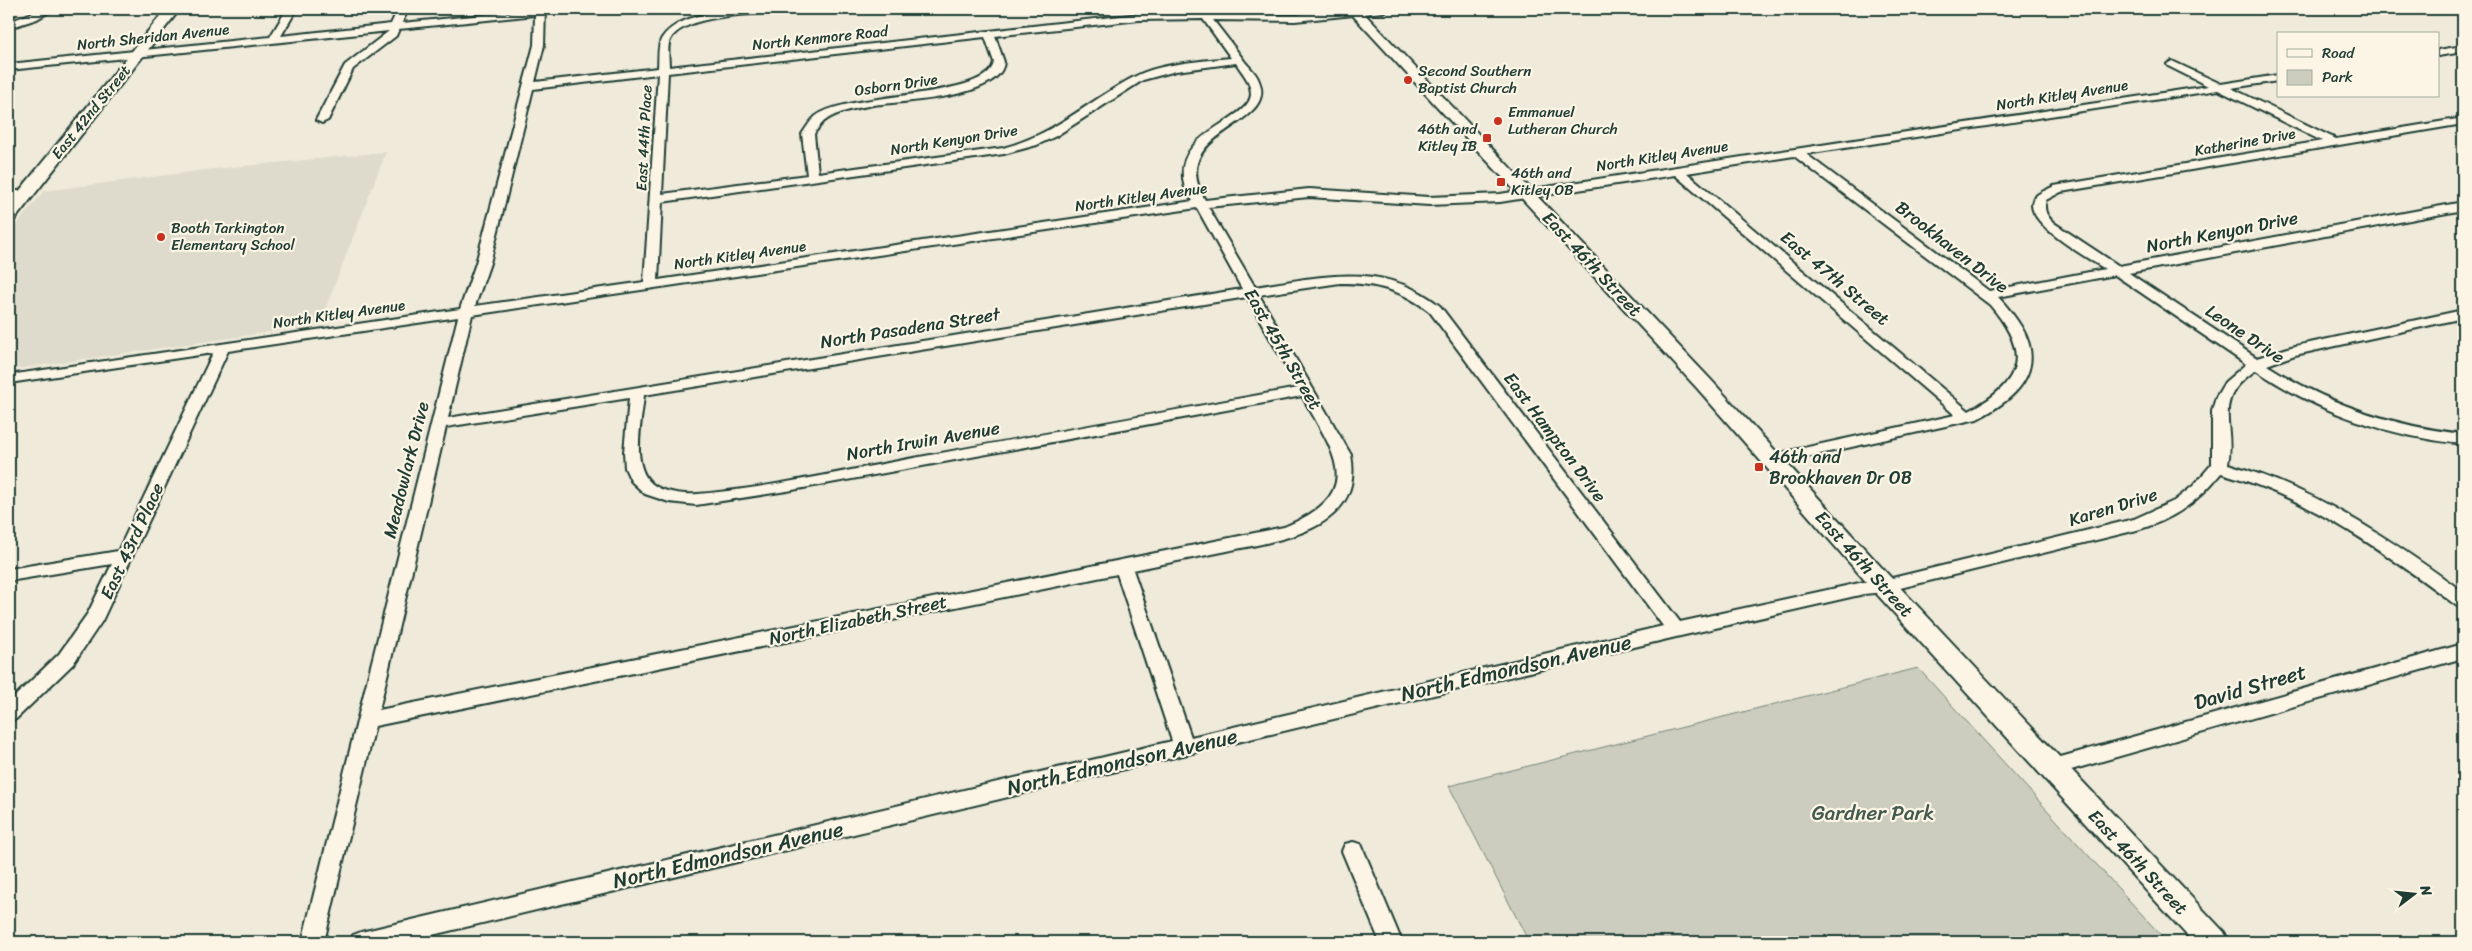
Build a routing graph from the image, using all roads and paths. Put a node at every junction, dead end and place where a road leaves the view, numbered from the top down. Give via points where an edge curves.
1 (49, 9) edge
2 (173, 9) edge
3 (292, 9) edge
4 (403, 9) edge
5 (781, 9) edge
6 (1384, 9) edge
7 (540, 10) edge
8 (1355, 11) edge
9 (1203, 13) edge
10 (9, 24) edge
11 (395, 27) junction
12 (988, 34) junction
13 (273, 40) junction
14 (2463, 50) edge
15 (2440, 53) edge
16 (138, 54) junction
17 (1238, 60) junction
18 (2172, 64) dead end
19 (9, 67) edge
20 (663, 70) junction
21 (2277, 78) edge
22 (528, 86) junction
23 (2220, 87) junction
24 (322, 120) dead end
25 (2463, 121) edge
26 (2333, 142) junction
27 (1796, 152) junction
28 (1677, 170) junction
29 (813, 178) junction
30 (26, 194) junction
31 (1527, 194) junction
32 (9, 196) edge
33 (656, 199) junction
34 (1200, 204) junction
35 (2038, 205) joint
36 (2463, 206) edge
37 (9, 215) edge
38 (2117, 271) junction
39 (1389, 284) joint
40 (651, 285) junction
41 (1250, 292) junction
42 (1988, 295) junction
43 (466, 312) junction
44 (2463, 314) edge
45 (223, 347) junction
46 (2256, 364) junction
47 (9, 379) edge
48 (637, 391) junction
49 (1307, 392) junction
50 (1967, 417) junction
51 (438, 424) junction
52 (2463, 439) edge
53 (1771, 460) junction
54 (2219, 467) junction
55 (1339, 499) joint
56 (124, 556) junction
57 (1123, 566) junction
58 (9, 575) edge
59 (1884, 586) junction
60 (2463, 601) edge
61 (1676, 630) junction
62 (2463, 651) edge
63 (9, 714) edge
64 (366, 720) junction
65 (1184, 747) junction
66 (2050, 768) junction
67 (1353, 850) dead end
68 (313, 942) edge
69 (361, 942) edge
70 (1391, 942) edge
71 (2213, 942) edge

1 - 10 street
2 - 16 main road, East 42nd Street
3 - 13 street
4 - 11 street
5 - 20 street, East 44th Place via 706,18 686,24 668,35
6 - 8 street, North Kenmore Road
7 - 11 street, North Sheridan Avenue
7 - 22 street, Meadowlark Drive via 539,45
8 - 9 street, North Kenmore Road via 1287,19
8 - 31 main road, East 46th Street
9 - 12 street, North Kenmore Road
9 - 17 street
11 - 13 street, North Sheridan Avenue
11 - 24 street via 386,40 349,66
12 - 20 street, North Kenmore Road
12 - 29 street, Osborn Drive via 999,66 981,83 946,93 849,106 817,120 808,134
13 - 16 street, North Sheridan Avenue
14 - 15 street
16 - 19 street, North Sheridan Avenue
16 - 30 main road, East 42nd Street
17 - 29 street, North Kenyon Drive via 1171,68 1139,78 1052,134 1014,149
17 - 34 street via 1255,83 1256,97 1248,110 1211,134 1192,155 1189,177
18 - 23 street
20 - 22 street, North Kenmore Road
20 - 33 street, East 44th Place
21 - 23 street, North Kitley Avenue
22 - 43 street, Meadowlark Drive via 483,263
23 - 26 street
23 - 27 street, North Kitley Avenue
25 - 26 street, Katherine Drive
26 - 35 street, Katherine Drive via 2062,188 2045,194
27 - 28 street, North Kitley Avenue
27 - 42 street, Brookhaven Drive
28 - 31 street, North Kitley Avenue
28 - 50 street, East 47th Street
29 - 33 street, North Kenyon Drive
30 - 32 street
30 - 37 main road, East 42nd Street
31 - 34 street, North Kitley Avenue via 1429,201 1292,194
31 - 53 main road, East 46th Street
33 - 40 street, East 44th Place
34 - 40 street, North Kitley Avenue
34 - 41 street, East 45th Street
35 - 38 street, Leone Drive via 2040,215 2050,226
36 - 38 street, North Kenyon Drive
38 - 42 street, North Kenyon Drive
38 - 46 street, Leone Drive
39 - 41 street, North Pasadena Street via 1342,279
39 - 61 street, East Hampton Drive via 1416,294 1435,309
40 - 43 street, North Kitley Avenue
41 - 48 street, North Pasadena Street
41 - 49 street, East 45th Street
42 - 50 street, Brookhaven Drive via 2018,332 2023,346 2023,367 2017,383 2007,394 1986,409
43 - 45 street, North Kitley Avenue
43 - 51 street, Meadowlark Drive
44 - 46 street via 2300,349
45 - 47 street, North Kitley Avenue
45 - 56 street, East 43rd Place
46 - 52 street, Leone Drive via 2318,401 2366,420 2421,434
46 - 54 street via 2235,378 2224,392 2219,413
48 - 49 street, North Irwin Avenue via 631,464 636,477 655,492 696,500
48 - 51 street, North Pasadena Street
49 - 55 street, East 45th Street via 1345,460 1346,479
50 - 53 street, Brookhaven Drive
51 - 64 street, Meadowlark Drive
53 - 59 main road, East 46th Street
54 - 59 street, Karen Drive via 2194,496 2154,519
54 - 60 street via 2268,483 2336,514 2390,547
55 - 57 street, North Elizabeth Street via 1322,516 1291,531
56 - 58 street
56 - 63 street, East 43rd Place via 89,628 66,659
57 - 64 street, North Elizabeth Street
57 - 65 street
59 - 61 street, North Edmondson Avenue
59 - 66 main road, East 46th Street
61 - 65 street, North Edmondson Avenue
62 - 66 street, David Street
64 - 68 street, Meadowlark Drive
65 - 69 street, North Edmondson Avenue
66 - 71 main road, East 46th Street
67 - 70 street

